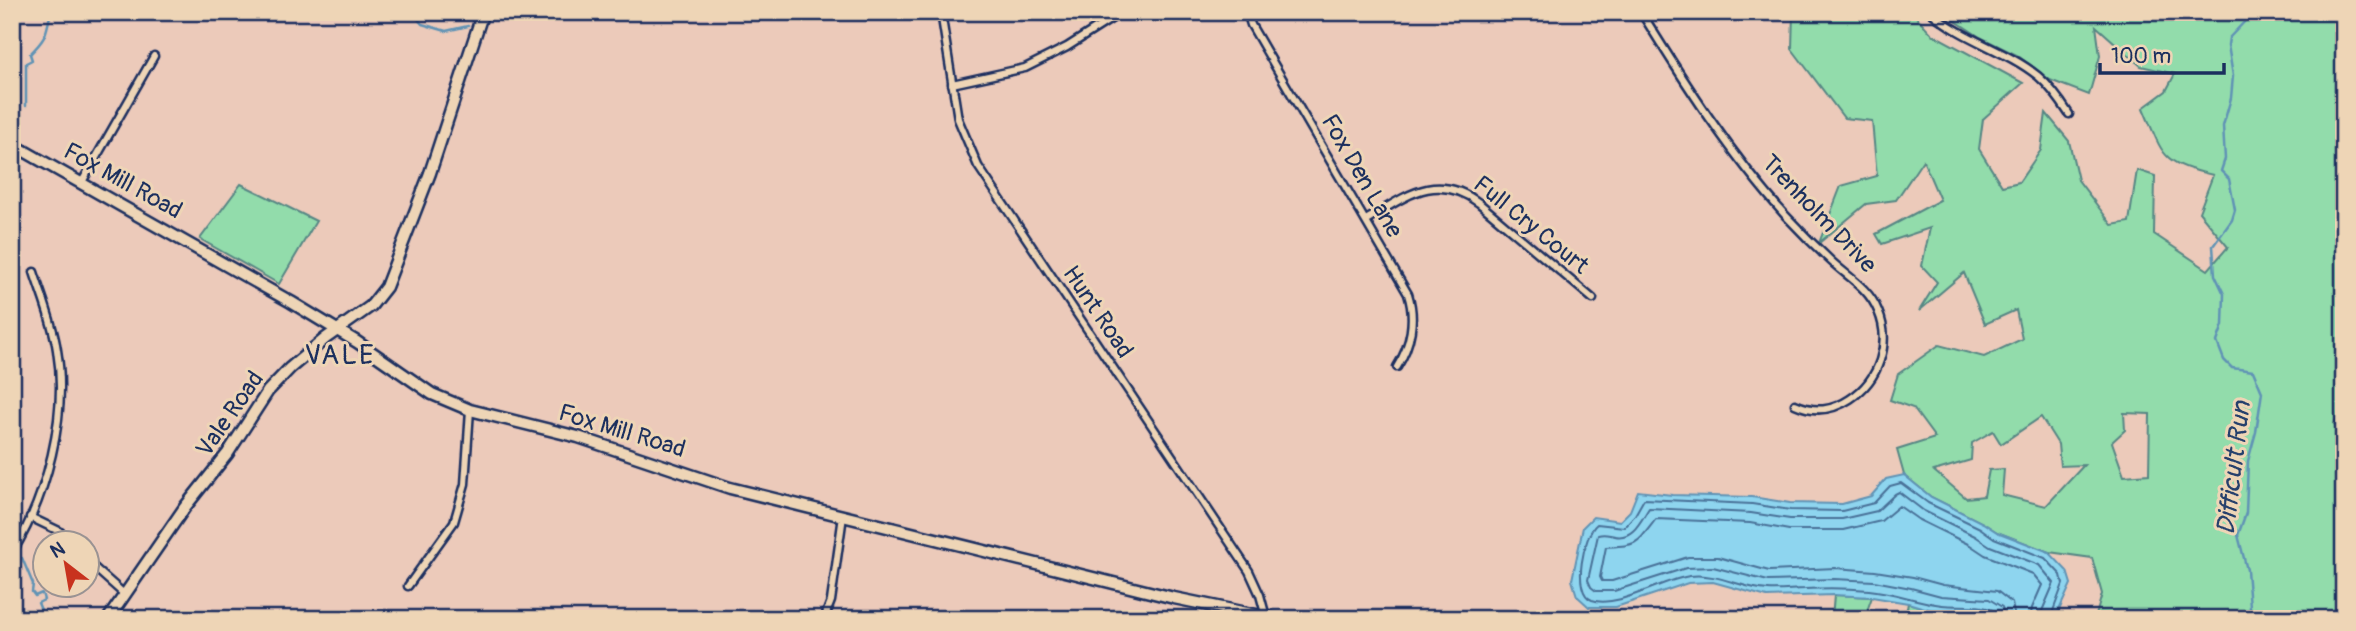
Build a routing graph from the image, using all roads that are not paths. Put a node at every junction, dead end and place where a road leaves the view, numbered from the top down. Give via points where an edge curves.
1 (483, 12) edge
2 (941, 12) edge
3 (1122, 12) edge
4 (1247, 12) edge
5 (1642, 12) edge
6 (1931, 12) edge
7 (154, 56) dead end
8 (952, 84) junction
9 (2069, 114) dead end
10 (12, 144) edge
11 (82, 182) junction
12 (1366, 220) junction
13 (34, 272) dead end
14 (1593, 299) dead end
15 (336, 330) junction
16 (1397, 366) dead end
17 (1795, 404) dead end
18 (470, 410) junction
19 (843, 516) junction
20 (30, 517) junction
21 (57, 530) edge
22 (12, 553) edge
23 (102, 574) edge
24 (408, 586) dead end
25 (124, 594) junction
26 (1271, 618) edge
27 (108, 619) edge
28 (742, 619) edge
29 (761, 619) edge
30 (824, 619) edge

1 - 15 main road, Vale Road via 393,272 371,306
2 - 8 street, Hunt Road
3 - 8 street via 1025,68
4 - 12 street, Fox Den Lane
5 - 17 street, Trenholm Drive via 1758,182 1821,251 1868,293 1879,312 1884,346 1866,386 1849,401 1828,409 1810,410
6 - 9 street via 1956,32 2036,75
7 - 11 street
8 - 26 street, Hunt Road via 961,129 978,166 1249,571
10 - 11 main road, Fox Mill Road
11 - 15 main road, Fox Mill Road
12 - 14 street, Full Cry Court via 1419,190 1459,190
12 - 16 street, Fox Den Lane via 1410,302 1410,333
13 - 20 street via 57,349 60,398 54,442
15 - 18 main road, Fox Mill Road via 432,394
15 - 25 main road, Vale Road via 268,391
18 - 19 main road, Fox Mill Road via 578,437 730,488
18 - 24 street via 465,484 454,522
19 - 26 main road, Fox Mill Road
19 - 30 street via 831,601
20 - 21 street
20 - 22 street
23 - 25 street
25 - 27 main road, Vale Road
28 - 29 street

